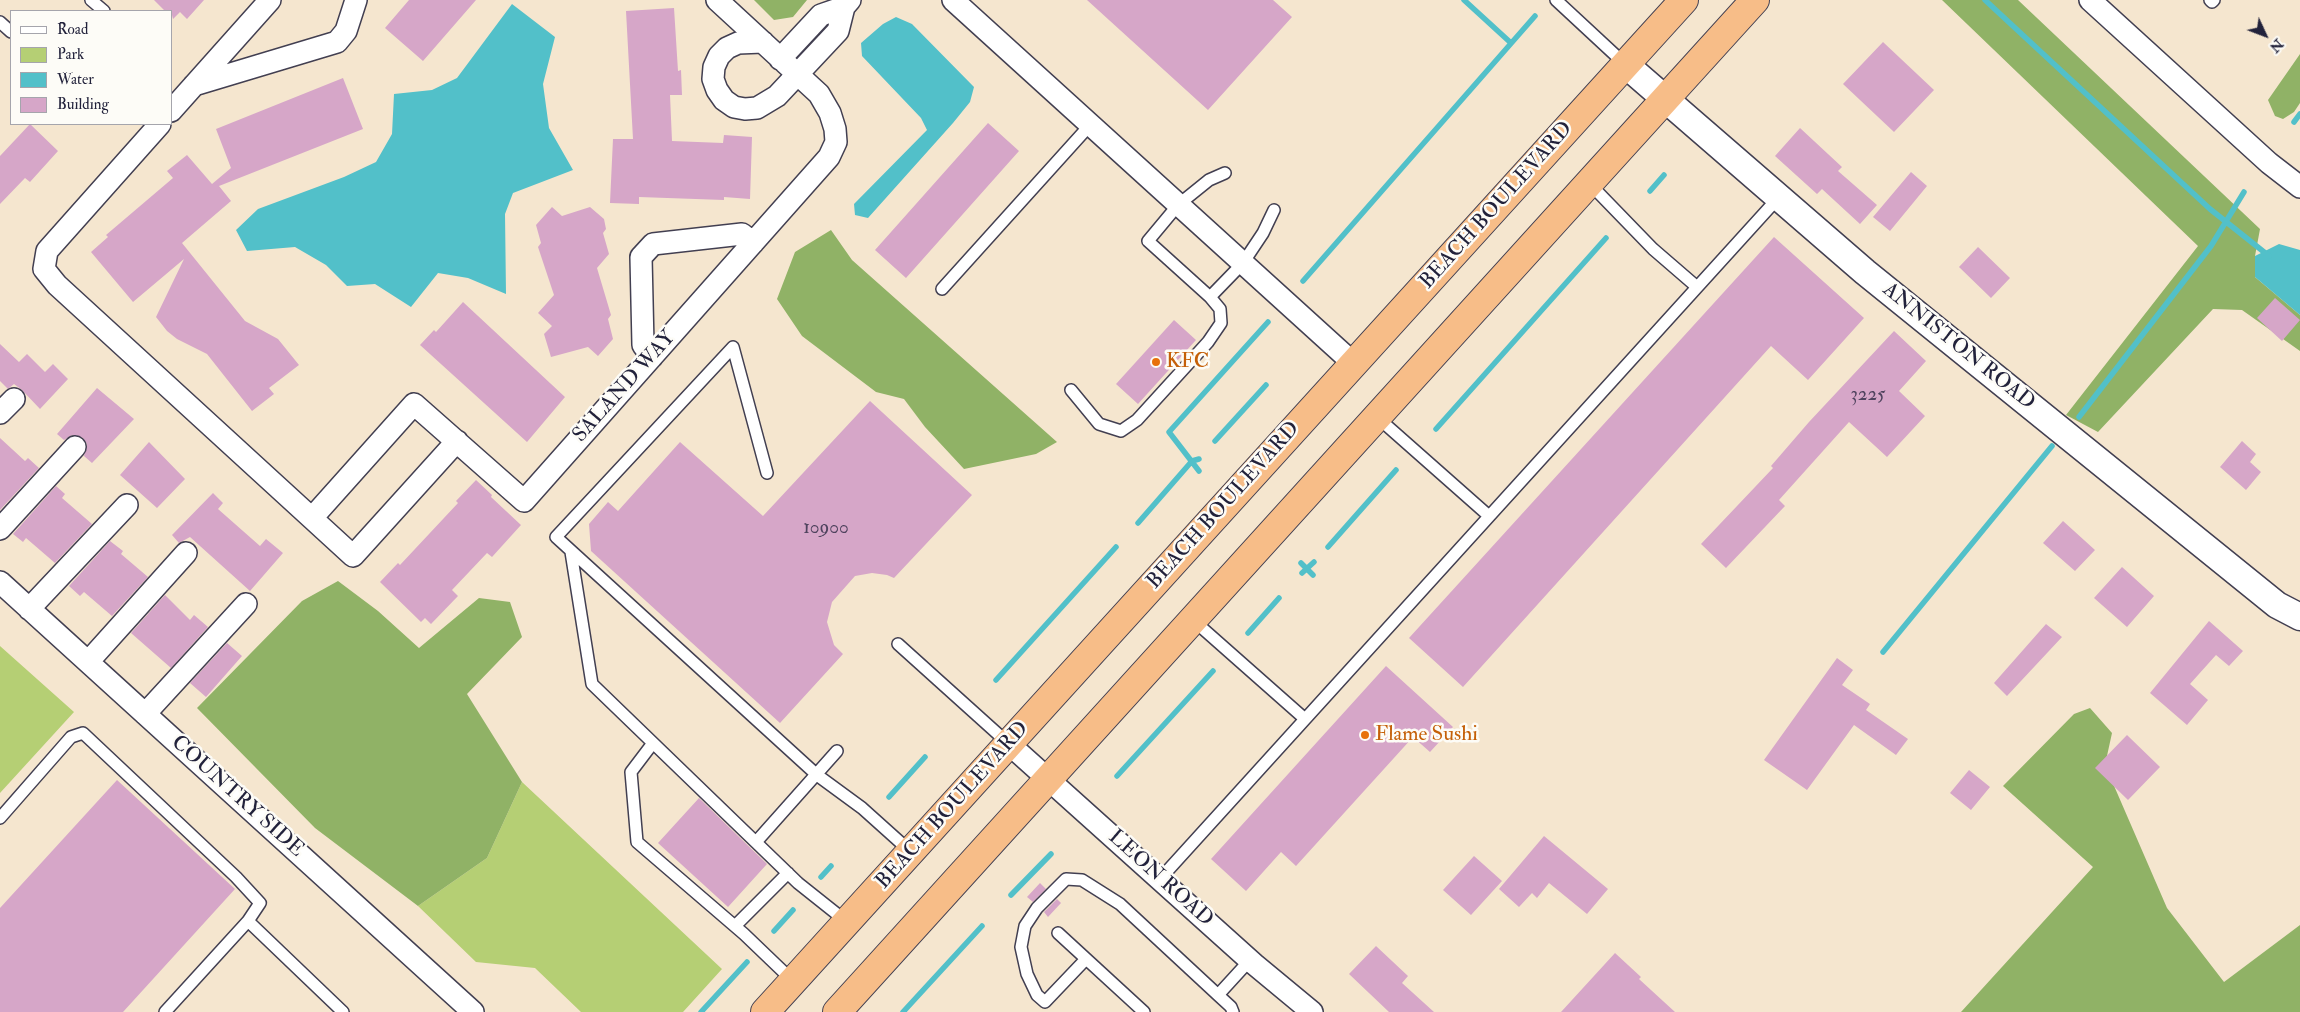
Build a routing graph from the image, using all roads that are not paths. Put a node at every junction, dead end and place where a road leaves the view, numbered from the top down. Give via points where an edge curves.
1 (91, 0) edge
2 (270, 0) edge
3 (356, 0) edge
4 (716, 0) edge
5 (953, 0) edge
6 (1556, 0) edge
7 (1684, 0) edge
8 (1755, 0) edge
9 (2090, 0) edge
10 (2210, 0) edge
11 (2214, 0) edge
12 (847, 3) edge
13 (103, 10) edge
14 (0, 22) edge
15 (10, 31) edge
16 (762, 42) junction
17 (780, 59) junction
18 (1626, 64) junction
19 (798, 75) junction
20 (194, 85) junction
21 (1665, 99) junction
22 (172, 110) edge
23 (159, 125) edge
24 (1090, 125) junction
25 (1225, 173) dead end
26 (1589, 183) junction
27 (2300, 187) edge
28 (1779, 197) junction
29 (1178, 205) junction
30 (1274, 210) dead end
31 (753, 243) junction
32 (1243, 263) junction
33 (1697, 287) junction
34 (942, 289) dead end
35 (1210, 297) junction
36 (652, 357) junction
37 (1353, 364) junction
38 (1071, 390) dead end
39 (1377, 417) junction
40 (457, 441) junction
41 (74, 447) dead end
42 (767, 472) dead end
43 (127, 505) dead end
44 (1489, 516) junction
45 (312, 518) junction
46 (0, 529) edge
47 (571, 552) junction
48 (186, 554) dead end
49 (0, 582) edge
50 (246, 604) dead end
51 (29, 609) junction
52 (2300, 617) edge
53 (1193, 620) junction
54 (898, 644) dead end
55 (88, 662) junction
56 (145, 714) junction
57 (1305, 719) junction
58 (654, 743) junction
59 (1009, 744) junction
60 (837, 751) dead end
61 (817, 775) junction
62 (1049, 778) junction
63 (0, 818) edge
64 (756, 842) junction
65 (911, 852) junction
66 (788, 873) junction
67 (1160, 879) junction
68 (248, 922) junction
69 (847, 922) junction
70 (735, 926) junction
71 (1058, 933) dead end
72 (1086, 959) junction
73 (1250, 960) junction
74 (794, 981) junction
75 (1218, 994) junction
76 (841, 1010) edge
77 (165, 1012) edge
78 (343, 1012) edge
79 (474, 1012) edge
80 (765, 1012) edge
81 (1144, 1012) edge
82 (1233, 1012) edge
83 (1312, 1012) edge

1 - 13 lane
2 - 20 street
3 - 20 street via 346,31 337,42
4 - 16 street, SALAND WAY
5 - 24 street
6 - 18 lane
7 - 18 highway, BEACH BOULEVARD
8 - 21 highway
9 - 27 street via 2241,138
10 - 11 lane
12 - 17 street via 821,15
12 - 19 street via 838,31
14 - 15 lane
16 - 17 street, SALAND WAY
16 - 19 street via 738,43 719,56 713,79 724,100 734,107 757,108 777,96
17 - 19 street, SALAND WAY
18 - 21 street, ANNISTON ROAD
18 - 37 highway, BEACH BOULEVARD
19 - 31 street, SALAND WAY via 819,94 827,108 836,129 836,142 829,157
20 - 22 street
21 - 26 highway
21 - 28 street, ANNISTON ROAD
23 - 45 street via 47,252 44,269 57,285
24 - 29 street
24 - 34 lane
25 - 29 lane via 1209,180
26 - 33 lane via 1653,249
26 - 39 highway
28 - 33 lane
28 - 52 street, ANNISTON ROAD via 1877,281 2277,605
29 - 32 street
29 - 35 lane via 1148,241
30 - 32 lane
31 - 36 street, SALAND WAY
31 - 36 street via 742,234 653,244 641,257 643,345
32 - 35 lane
32 - 37 street
33 - 44 lane
35 - 38 lane via 1220,309 1221,323 1208,342 1137,420 1121,431 1099,424
36 - 40 street, SALAND WAY via 524,501
37 - 59 highway, BEACH BOULEVARD
39 - 44 lane
39 - 53 highway
40 - 45 street, SALAND WAY via 414,404
40 - 45 street via 353,556
41 - 46 street
42 - 47 lane via 733,347 556,537
43 - 51 street
44 - 57 lane
47 - 58 lane via 592,684
47 - 61 lane
48 - 55 street
49 - 51 street, COUNTRY SIDE
50 - 56 street
51 - 55 street, COUNTRY SIDE
53 - 57 lane
53 - 62 highway
54 - 59 lane
55 - 56 street, COUNTRY SIDE
56 - 79 street, COUNTRY SIDE
57 - 67 lane
58 - 64 lane
58 - 70 lane via 631,772 638,842
59 - 62 street, LEON ROAD
59 - 65 highway, BEACH BOULEVARD
60 - 61 lane
61 - 64 lane
61 - 65 lane via 862,808
62 - 67 street, LEON ROAD
62 - 76 highway
63 - 68 lane via 71,737 83,733 260,903
64 - 66 lane
65 - 69 highway, BEACH BOULEVARD
66 - 69 lane
66 - 70 lane
67 - 73 street, LEON ROAD
68 - 77 lane
68 - 78 lane
69 - 74 highway, BEACH BOULEVARD
70 - 74 lane
71 - 72 lane
72 - 75 lane via 1045,1002 1037,995 1021,947 1025,926 1066,879 1082,880 1120,904
72 - 81 lane
73 - 75 lane
73 - 83 street, LEON ROAD
74 - 80 highway, BEACH BOULEVARD
75 - 82 lane

